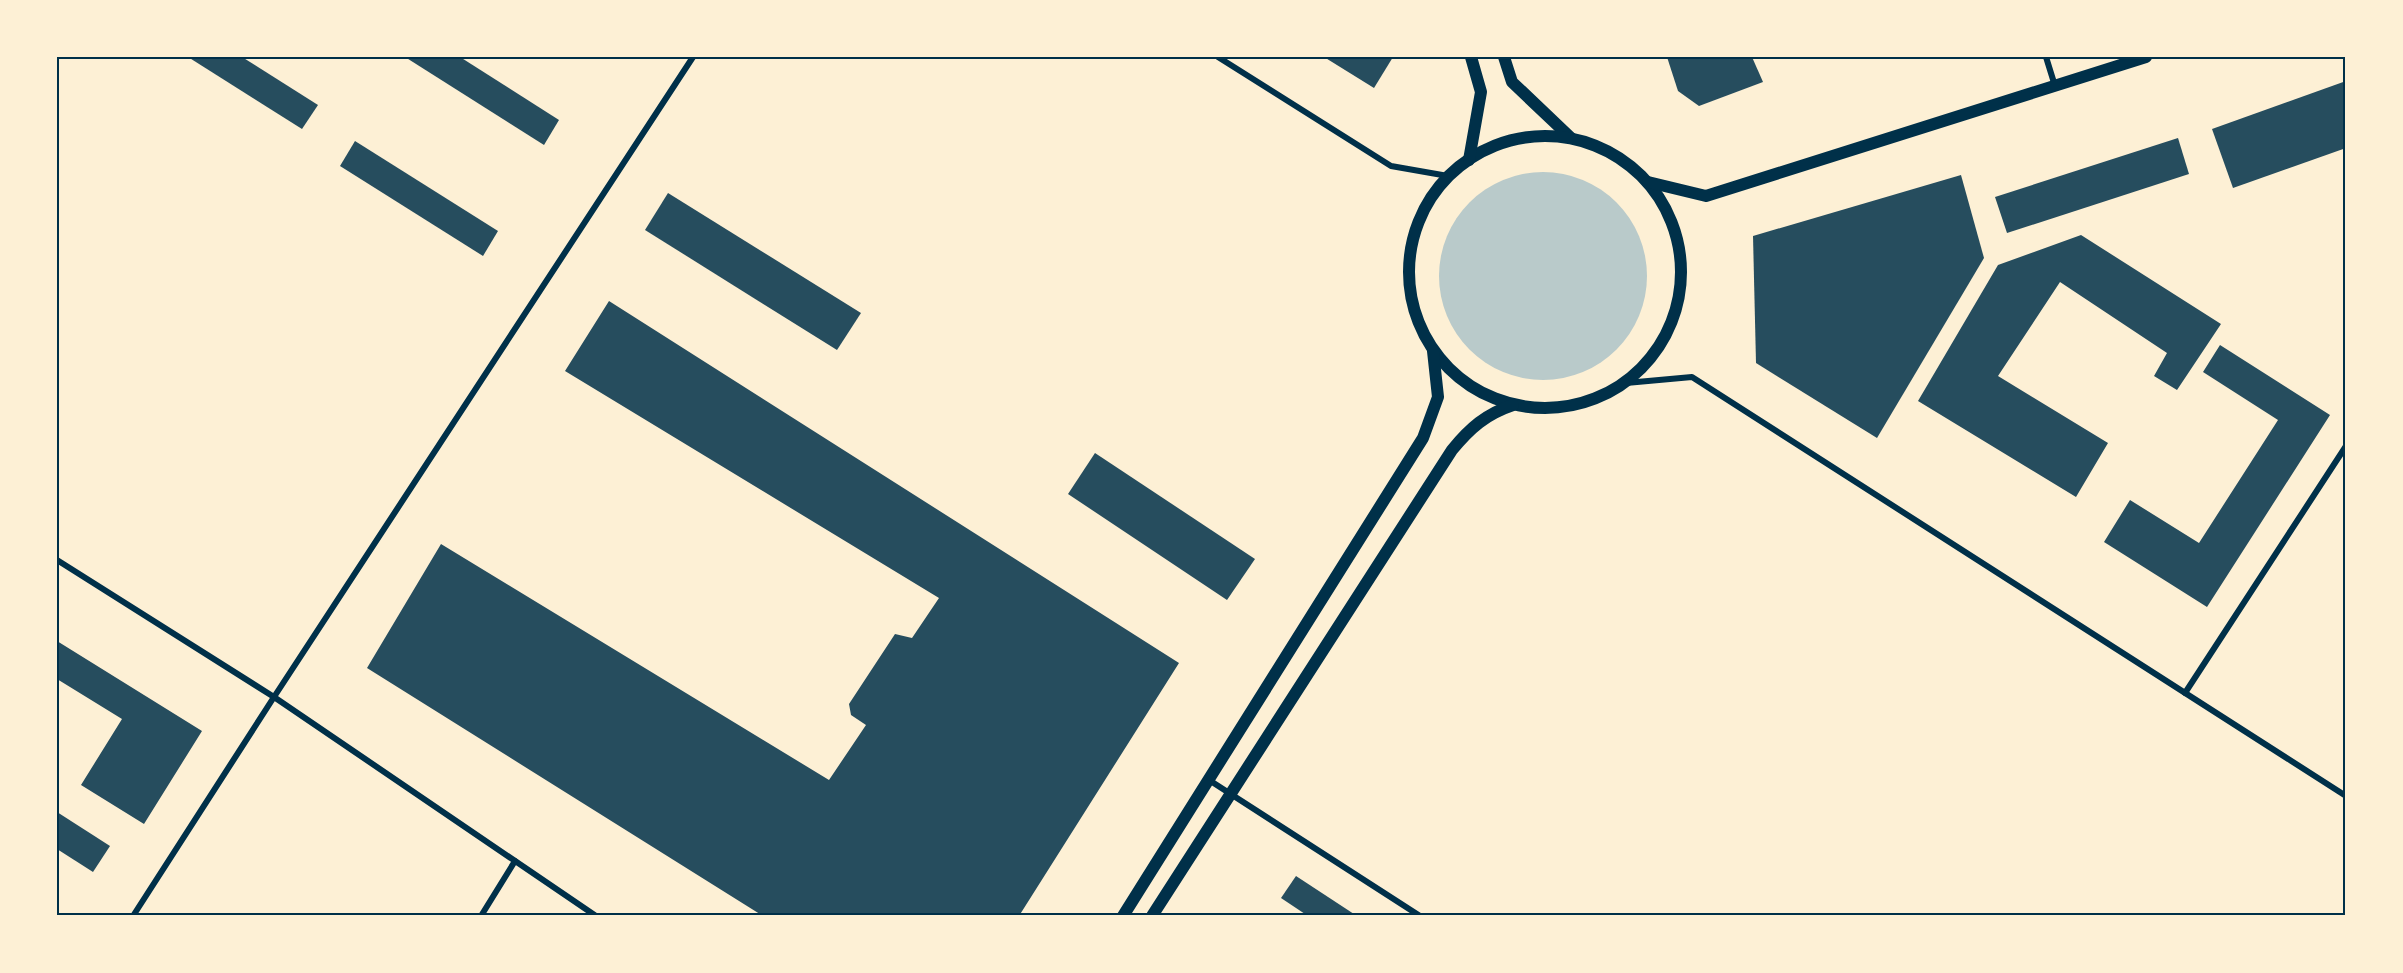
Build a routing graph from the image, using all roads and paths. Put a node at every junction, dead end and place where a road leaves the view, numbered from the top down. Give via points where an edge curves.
1 (693, 57) edge
2 (1218, 57) edge
3 (1471, 57) edge
4 (1504, 57) edge
5 (2046, 57) edge
6 (2146, 57) edge
7 (2055, 86) junction
8 (1571, 138) junction
9 (1469, 160) junction
10 (1448, 176) junction
11 (1648, 182) junction
12 (1433, 350) junction
13 (1626, 383) junction
14 (1514, 404) junction
15 (2346, 446) edge
16 (57, 560) edge
17 (2185, 693) junction
18 (274, 697) junction
19 (1209, 780) junction
20 (1230, 793) junction
21 (2346, 796) edge
22 (515, 861) junction
23 (133, 916) edge
24 (481, 916) edge
25 (596, 916) edge
26 (1123, 916) edge
27 (1152, 916) edge
28 (1420, 916) edge

1 - 18 street
2 - 10 street via 1391,166
3 - 9 main road via 1482,92
4 - 8 main road via 1512,82
5 - 7 street
6 - 7 main road
7 - 11 main road via 1706,196
8 - 9 main road via 1527,136 1484,149
8 - 11 main road via 1613,154
9 - 10 main road
10 - 12 main road via 1422,212 1409,254 1411,300
11 - 13 main road via 1672,220 1682,264 1677,309 1658,351
12 - 14 main road via 1456,377 1496,400
12 - 19 main road via 1438,398 1423,438
13 - 14 main road via 1586,404 1540,410
13 - 17 street via 1692,377
14 - 20 main road via 1482,419 1452,450
15 - 17 street
16 - 18 street
17 - 21 street
18 - 22 street
18 - 23 street
19 - 20 street
19 - 26 main road
20 - 27 main road
20 - 28 street
22 - 24 street
22 - 25 street

